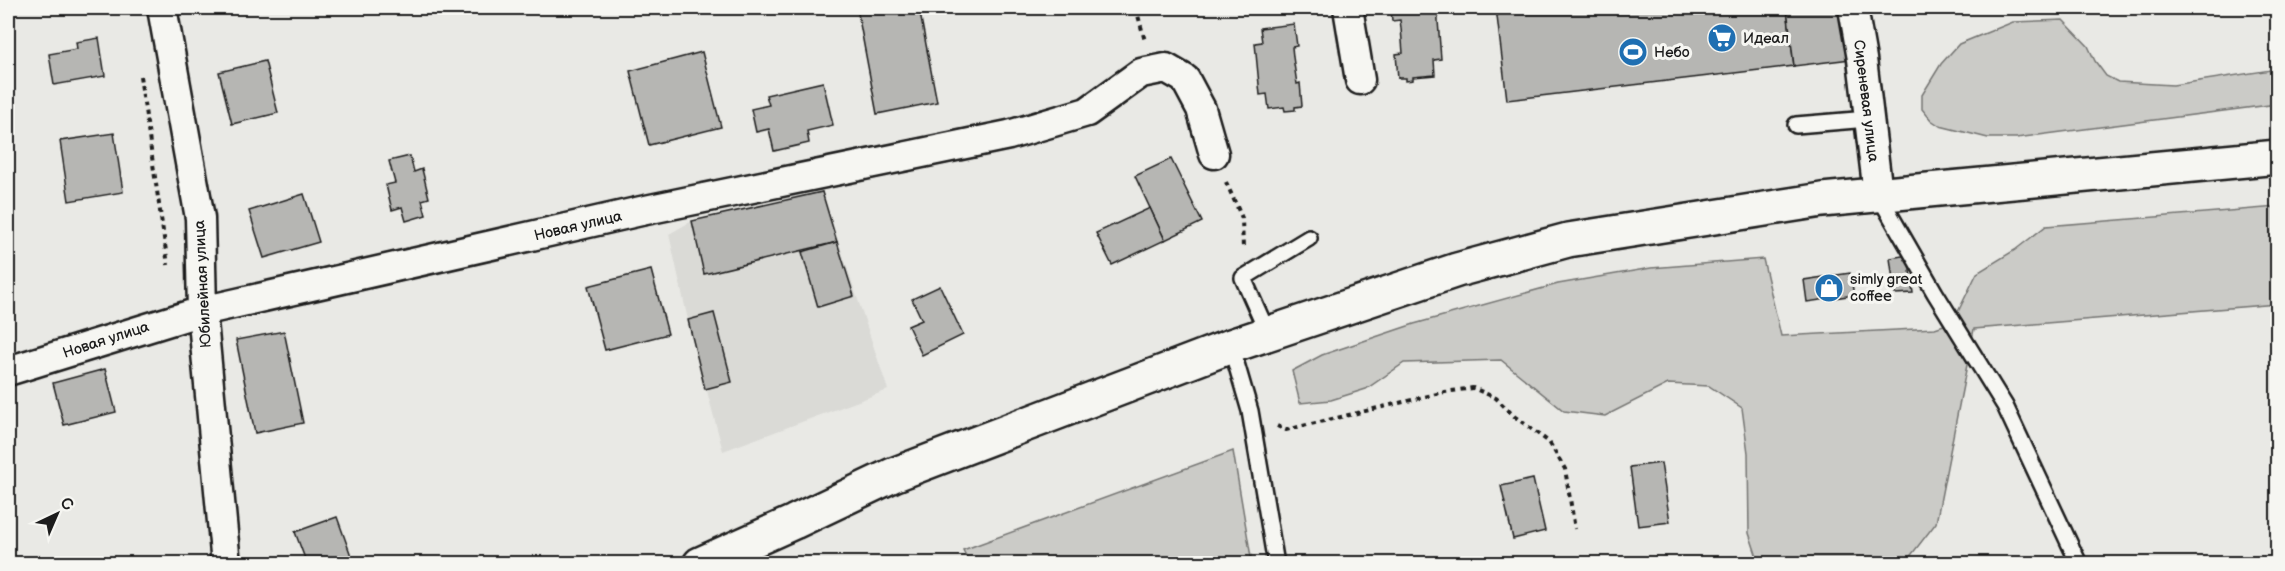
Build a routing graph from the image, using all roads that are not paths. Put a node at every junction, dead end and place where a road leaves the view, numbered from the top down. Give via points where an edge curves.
1 (162, 8) edge
2 (1348, 8) edge
3 (1853, 8) edge
4 (1360, 80) dead end
5 (1868, 119) junction
6 (1796, 125) dead end
7 (1214, 154) road end
8 (2277, 157) edge
9 (1878, 194) junction
10 (1309, 238) dead end
11 (202, 310) junction
12 (1268, 334) junction
13 (1232, 346) junction
14 (8, 371) edge
15 (226, 564) edge
16 (700, 564) edge
17 (1276, 564) edge
18 (2079, 564) edge

1 - 11 street, Юбилейная улица via 200,218
2 - 4 street
3 - 5 street, Сиреневая улица
5 - 6 lane
5 - 9 street, Сиреневая улица
7 - 11 street, Новая улица via 1201,109 1185,79 1166,68 1142,73 1087,112 1009,135 641,211
8 - 9 main road
9 - 12 main road via 1781,205 1568,240 1457,270
9 - 18 lane via 2005,406
10 - 12 lane via 1243,278
11 - 14 street, Новая улица
11 - 15 street, Юбилейная улица
12 - 13 main road
13 - 16 main road via 893,475
13 - 17 lane via 1251,411

